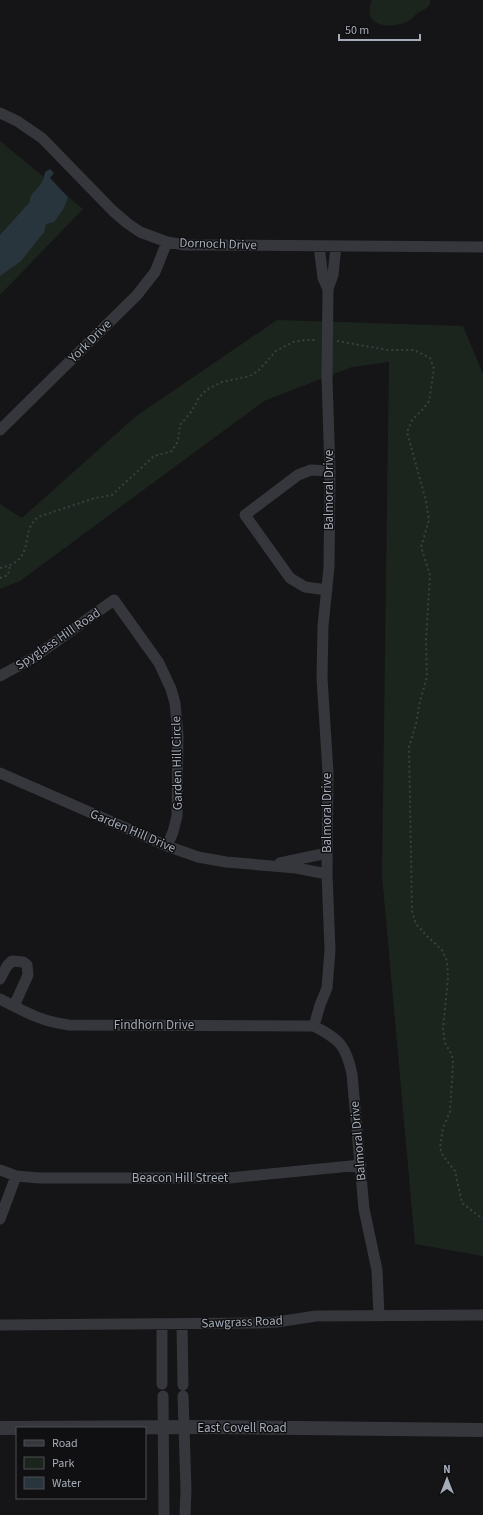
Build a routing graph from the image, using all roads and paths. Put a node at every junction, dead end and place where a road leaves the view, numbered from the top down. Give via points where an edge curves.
1 (0, 113) edge
2 (167, 242) junction
3 (318, 246) junction
4 (336, 246) junction
5 (483, 247) edge
6 (328, 289) junction
7 (327, 339) junction
8 (0, 430) edge
9 (330, 471) junction
10 (10, 566) junction
11 (0, 568) edge
12 (0, 578) edge
13 (327, 590) junction
14 (114, 600) joint
15 (0, 676) edge
16 (0, 773) edge
17 (167, 846) junction
18 (327, 853) junction
19 (272, 866) junction
20 (327, 874) junction
21 (0, 980) edge
22 (0, 999) edge
23 (14, 1006) junction
24 (314, 1026) junction
25 (361, 1165) junction
26 (0, 1170) edge
27 (16, 1176) junction
28 (0, 1218) edge
29 (483, 1219) edge
30 (379, 1316) junction
31 (483, 1316) edge
32 (162, 1324) junction
33 (182, 1324) junction
34 (0, 1325) edge
35 (162, 1384) dead end
36 (163, 1396) dead end
37 (146, 1427) edge
38 (163, 1427) junction
39 (0, 1428) edge
40 (16, 1428) edge
41 (184, 1428) junction
42 (483, 1430) edge
43 (164, 1515) edge
44 (185, 1515) edge

1 - 2 street, Dornoch Drive via 26,126 42,138 127,223 140,232
2 - 3 street, Dornoch Drive via 185,245
2 - 8 street, York Drive via 155,272 137,295
3 - 4 street, Dornoch Drive
3 - 6 street, Balmoral Drive via 323,278
4 - 5 street, Dornoch Drive
4 - 6 street, Balmoral Drive via 333,276
6 - 7 street, Balmoral Drive
7 - 9 street, Balmoral Drive
7 - 10 path via 293,342 276,351 250,376 222,382 206,390 180,425 178,441 172,451 154,456 112,495 38,517 33,521 22,557
7 - 29 path via 388,350 414,350 430,358 434,369 429,401 412,420 407,432 429,520 421,548 430,575 426,640 427,678 409,747 412,911 416,924 442,950 447,961 443,1029 445,1043 452,1055 453,1063 450,1112 443,1128 440,1148 455,1171 462,1203
9 - 13 street, Balmoral Drive
9 - 13 street via 311,470 298,476 244,514 290,578 305,587
10 - 11 path
10 - 12 path via 8,575
13 - 18 street, Balmoral Drive via 322,678 328,772
14 - 15 street, Spyglass Hill Road via 33,658
14 - 17 street, Garden Hill Circle via 159,663 175,703 178,735 177,816
16 - 17 street, Garden Hill Drive
17 - 19 street, Garden Hill Drive via 198,857
18 - 19 street, Garden Hill Drive
18 - 20 street, Balmoral Drive
19 - 20 street, Garden Hill Drive
20 - 24 street, Balmoral Drive via 329,970 327,988
21 - 23 street via 12,961 27,965 28,975
22 - 23 street, Findhorn Drive
23 - 24 street, Findhorn Drive via 42,1020 69,1025
24 - 25 street, Balmoral Drive via 332,1035 340,1043 349,1061
25 - 27 street, Beacon Hill Street via 229,1178
25 - 30 street, Balmoral Drive via 364,1209 377,1270
26 - 27 street, Beacon Hill Street
27 - 28 street
30 - 31 street, Sawgrass Road
30 - 33 street, Sawgrass Road via 316,1316 277,1322
32 - 33 street, Sawgrass Road
32 - 34 street, Sawgrass Road
32 - 35 street
33 - 41 street
36 - 38 street
37 - 38 street, East Covell Road
38 - 41 street, East Covell Road
38 - 43 street
39 - 40 street, East Covell Road
41 - 42 street, East Covell Road
41 - 44 street

